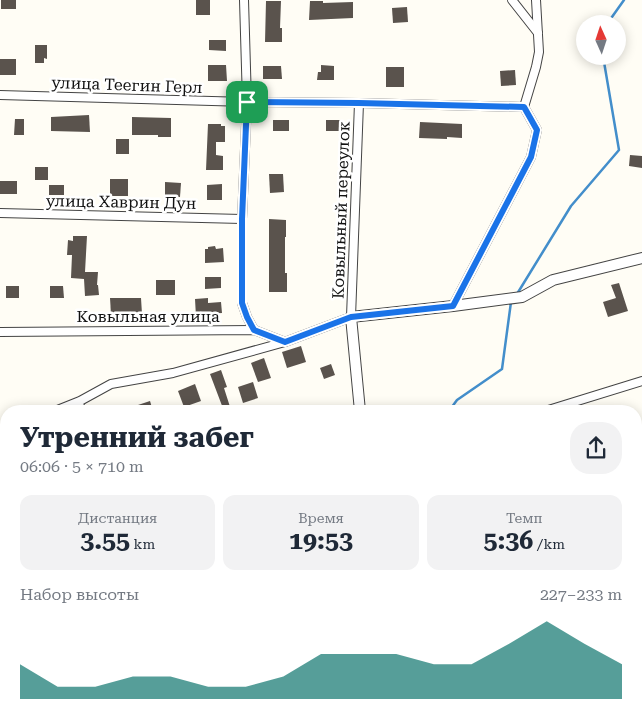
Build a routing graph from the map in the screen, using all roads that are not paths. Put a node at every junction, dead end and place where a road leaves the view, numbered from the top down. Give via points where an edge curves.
1 (244, 0) edge
2 (512, 0) edge
3 (536, 0) edge
4 (538, 33) junction
5 (0, 95) edge
6 (247, 102) junction
7 (359, 103) junction
8 (524, 107) junction
9 (0, 213) edge
10 (242, 219) junction
11 (642, 258) edge
12 (453, 306) junction
13 (351, 317) junction
14 (254, 330) junction
15 (0, 332) edge
16 (285, 342) junction
17 (642, 381) edge
18 (80, 401) junction
19 (70, 405) edge
20 (82, 405) edge
21 (359, 405) edge
22 (573, 405) edge

1 - 6 street
2 - 4 street
3 - 4 street
4 - 8 street via 539,52
5 - 6 street, улица Теегин Герл
6 - 7 street, улица Теегин Герл
6 - 10 street
7 - 8 street, улица Теегин Герл
7 - 13 street, Ковыльный переулок
8 - 12 street via 537,130 531,157
9 - 10 street, улица Хаврин Дун
10 - 14 street via 242,303
11 - 12 street via 553,280 522,297
12 - 13 street
13 - 16 street
13 - 21 street
14 - 15 street, Ковыльная улица
14 - 16 street, Ковыльная улица
16 - 18 street via 173,372 111,384
17 - 22 street
18 - 19 street
18 - 20 lane

